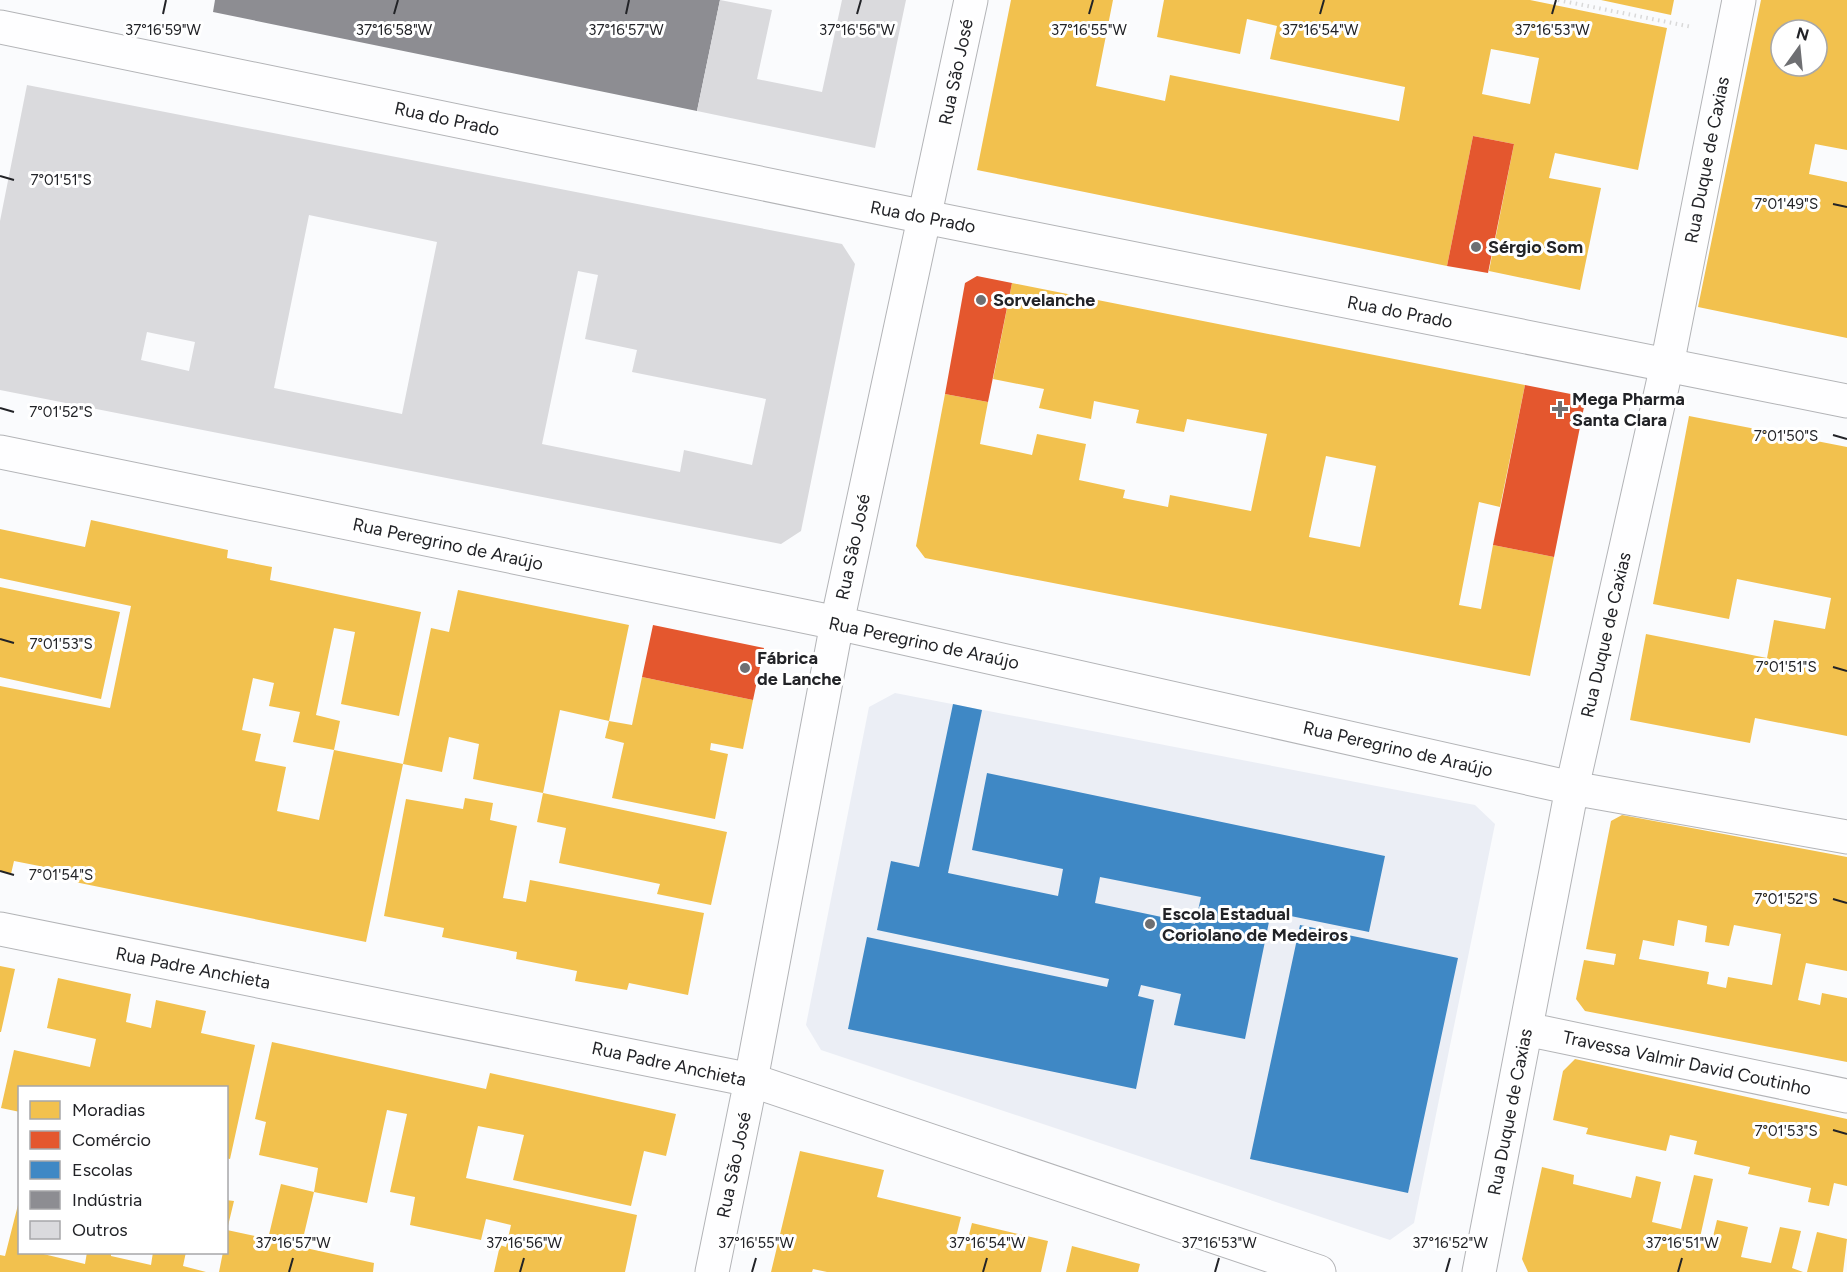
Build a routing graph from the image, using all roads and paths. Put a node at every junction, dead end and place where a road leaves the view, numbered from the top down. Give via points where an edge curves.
1 (971, 0) edge
2 (1558, 0) edge
3 (1739, 0) edge
4 (0, 27) edge
5 (1732, 35) junction
6 (925, 218) junction
7 (1667, 365) junction
8 (1847, 401) edge
9 (0, 452) edge
10 (837, 624) junction
11 (1572, 788) junction
12 (1847, 837) edge
13 (0, 929) edge
14 (1526, 1029) junction
15 (751, 1080) junction
16 (1847, 1096) edge
17 (712, 1272) edge
18 (1319, 1272) edge
19 (1479, 1272) edge

1 - 6 street, Rua São José
2 - 5 path
3 - 5 street, Rua Duque de Caxias
4 - 6 street, Rua do Prado
5 - 7 street, Rua Duque de Caxias
6 - 7 street, Rua do Prado
6 - 10 street, Rua São José
7 - 8 street, Rua do Prado
7 - 11 street, Rua Duque de Caxias
9 - 10 street, Rua Peregrino de Araújo
10 - 11 street, Rua Peregrino de Araújo
10 - 15 street, Rua São José
11 - 12 street, Rua Peregrino de Araújo
11 - 14 street, Rua Duque de Caxias
13 - 15 street, Rua Padre Anchieta
14 - 16 street, Travessa Valmir David Coutinho
14 - 19 street, Rua Duque de Caxias
15 - 17 street, Rua São José
15 - 18 street, Rua Padre Anchieta

